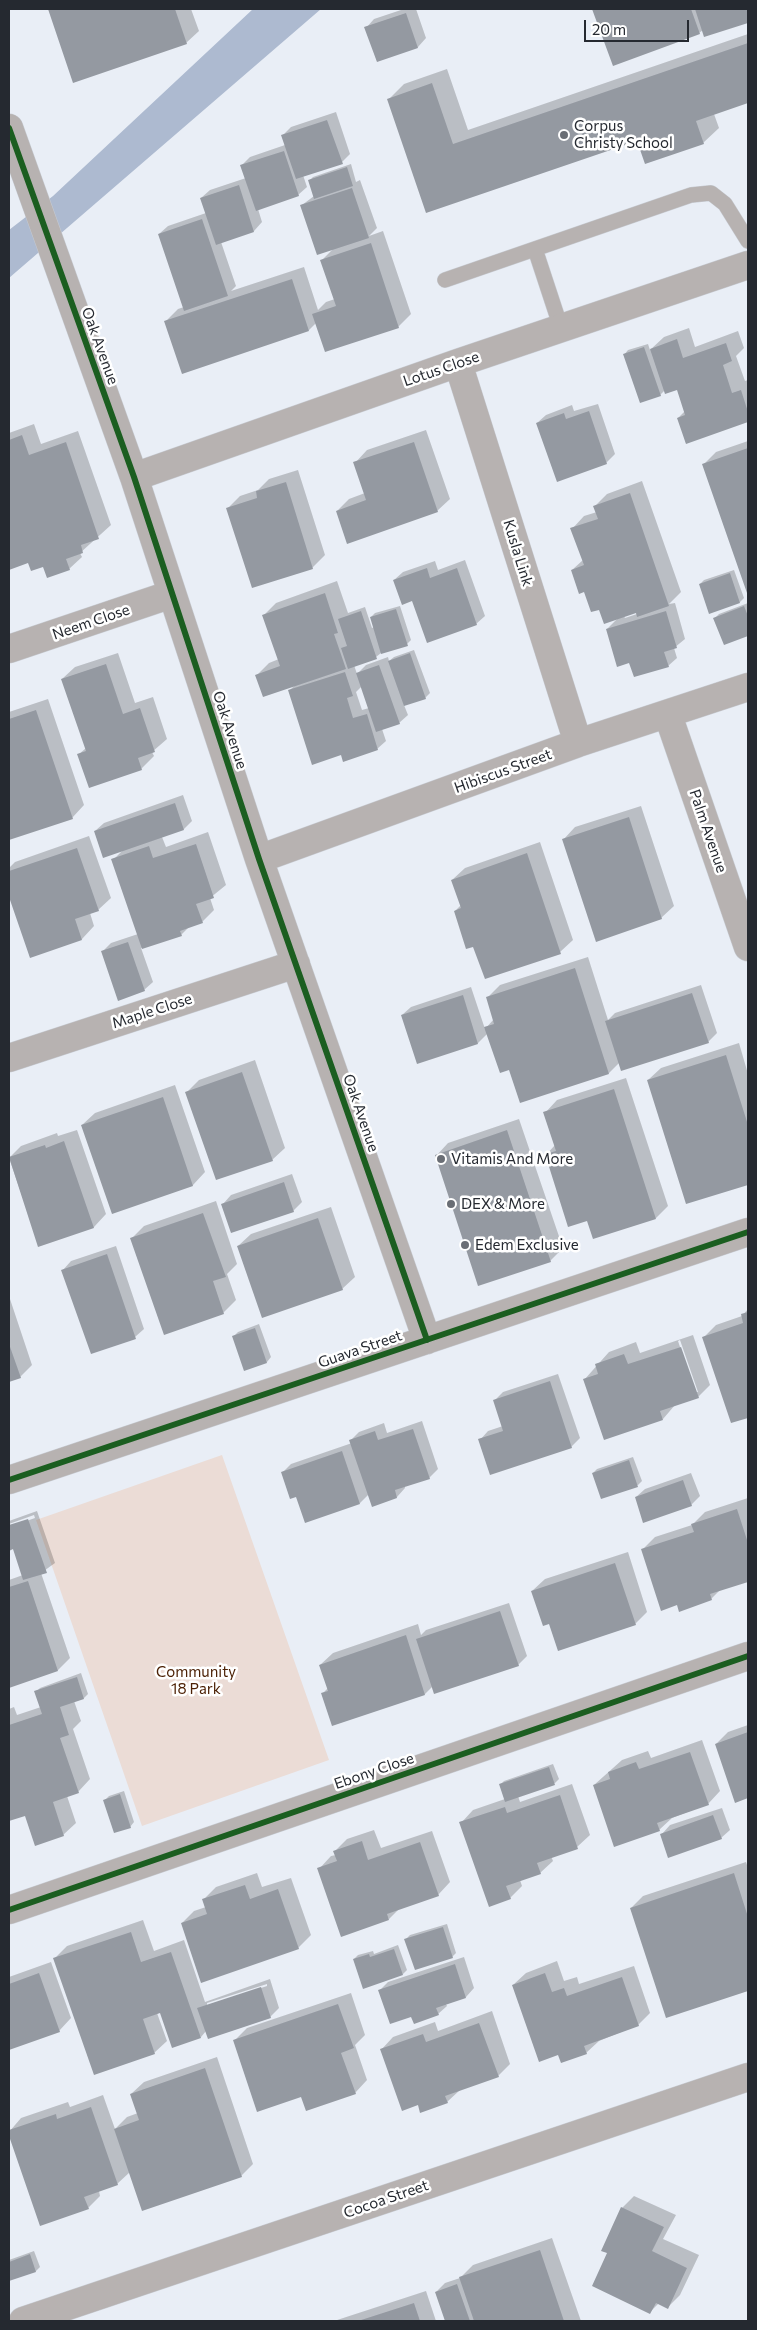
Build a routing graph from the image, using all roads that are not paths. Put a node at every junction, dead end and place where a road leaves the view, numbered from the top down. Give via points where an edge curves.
1 (9, 128) edge
2 (748, 241) edge
3 (535, 250) junction
4 (748, 265) edge
5 (445, 280) dead end
6 (562, 328) junction
7 (458, 363) junction
8 (134, 477) junction
9 (172, 594) junction
10 (9, 649) edge
11 (748, 687) edge
12 (668, 715) junction
13 (578, 743) junction
14 (259, 859) junction
15 (748, 947) edge
16 (296, 964) junction
17 (9, 1058) edge
18 (748, 1232) edge
19 (427, 1340) junction
20 (9, 1480) edge
21 (748, 1656) edge
22 (9, 1910) edge
23 (748, 2077) edge
24 (23, 2321) edge

1 - 8 street, Oak Avenue
2 - 3 lane via 725,204 711,193 691,195
3 - 5 lane
3 - 6 lane
4 - 6 street, Lotus Close
6 - 7 street, Lotus Close
7 - 8 street, Lotus Close
7 - 13 street, Kusla Link
8 - 9 street, Oak Avenue
9 - 10 street, Neem Close
9 - 14 street, Oak Avenue
11 - 12 street, Hibiscus Street
12 - 13 street, Hibiscus Street
12 - 15 street, Palm Avenue
13 - 14 street, Hibiscus Street
14 - 16 street, Oak Avenue
16 - 17 street, Maple Close
16 - 19 street, Oak Avenue
18 - 19 street, Guava Street
19 - 20 street, Guava Street
21 - 22 street, Ebony Close
23 - 24 street, Cocoa Street

